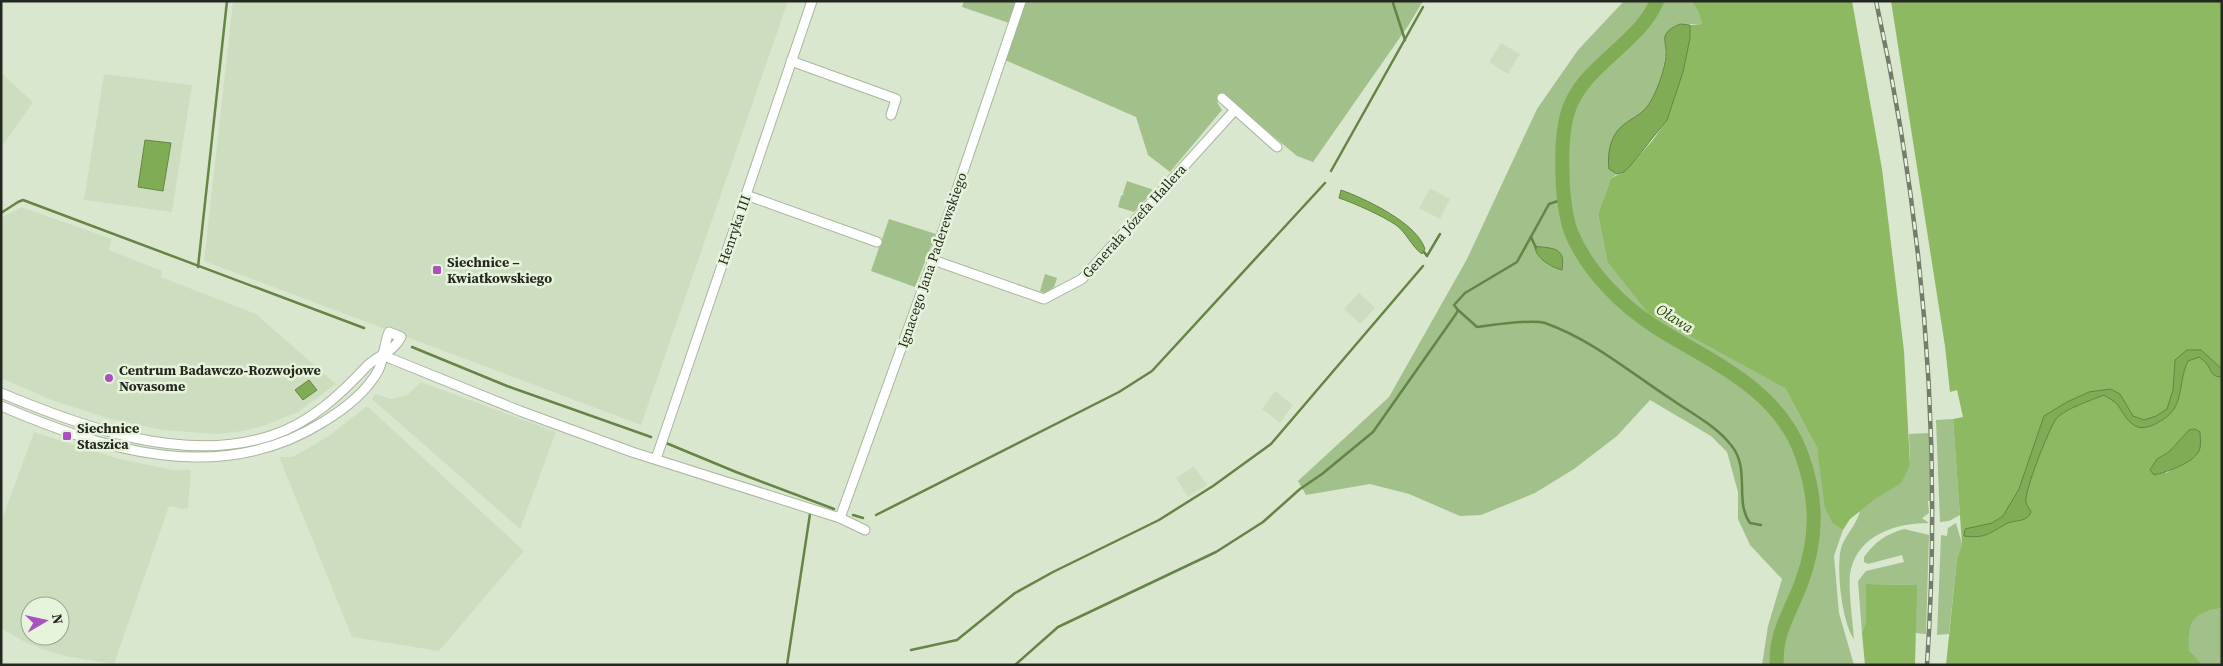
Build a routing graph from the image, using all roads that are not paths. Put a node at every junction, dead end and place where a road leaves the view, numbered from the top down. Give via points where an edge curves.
1 (812, 1) edge
2 (1021, 1) edge
3 (791, 61) junction
4 (1222, 98) dead end
5 (1234, 111) junction
6 (891, 115) dead end
7 (1277, 147) dead end
8 (746, 195) junction
9 (877, 242) dead end
10 (933, 260) junction
11 (382, 355) junction
12 (1, 392) edge
13 (1, 406) edge
14 (656, 460) junction
15 (840, 518) junction
16 (865, 530) dead end

1 - 3 street, Henryka III
2 - 10 street, Ignacego Jana Paderewskiego
3 - 6 street via 896,99
3 - 8 street, Henryka III
4 - 5 street
5 - 7 street
5 - 10 street, Generała Józefa Hallera via 1082,280 1044,299
8 - 9 street
8 - 14 street, Henryka III
10 - 15 street, Ignacego Jana Paderewskiego
11 - 12 street via 313,415 274,435 206,447 162,442 73,420
11 - 13 street via 377,372 366,387 336,414 274,447 226,457 178,457 112,445 52,428
11 - 14 street via 520,411
14 - 15 street
15 - 16 street

